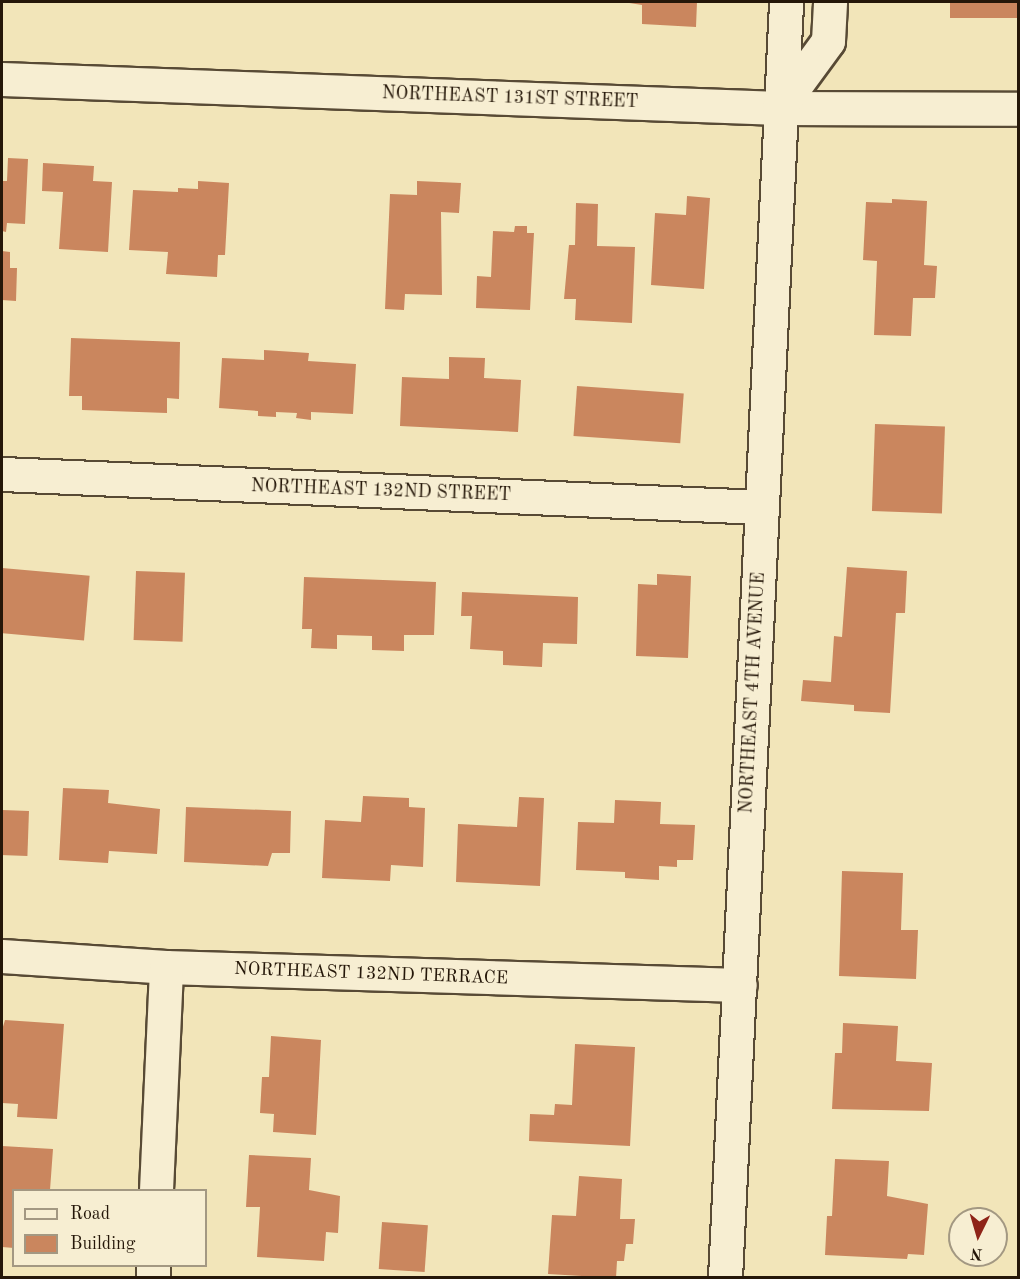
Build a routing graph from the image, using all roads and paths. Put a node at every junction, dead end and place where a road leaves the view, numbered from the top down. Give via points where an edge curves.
1 (786, 2) edge
2 (830, 2) edge
3 (2, 79) edge
4 (779, 108) junction
5 (1018, 109) edge
6 (2, 474) edge
7 (761, 507) junction
8 (2, 956) edge
9 (166, 967) junction
10 (740, 985) junction
11 (156, 1189) edge
12 (725, 1278) edge

1 - 4 street, NORTHEAST 4TH AVENUE
2 - 4 street via 828,41
3 - 4 street, NORTHEAST 131ST STREET
4 - 5 street, NORTHEAST 131ST STREET
4 - 7 street, NORTHEAST 4TH AVENUE
6 - 7 street, NORTHEAST 132ND STREET
7 - 10 street, NORTHEAST 4TH AVENUE
8 - 9 street, NORTHEAST 132ND TERRACE
9 - 10 street, NORTHEAST 132ND TERRACE
9 - 11 street
10 - 12 street, NORTHEAST 4TH AVENUE

